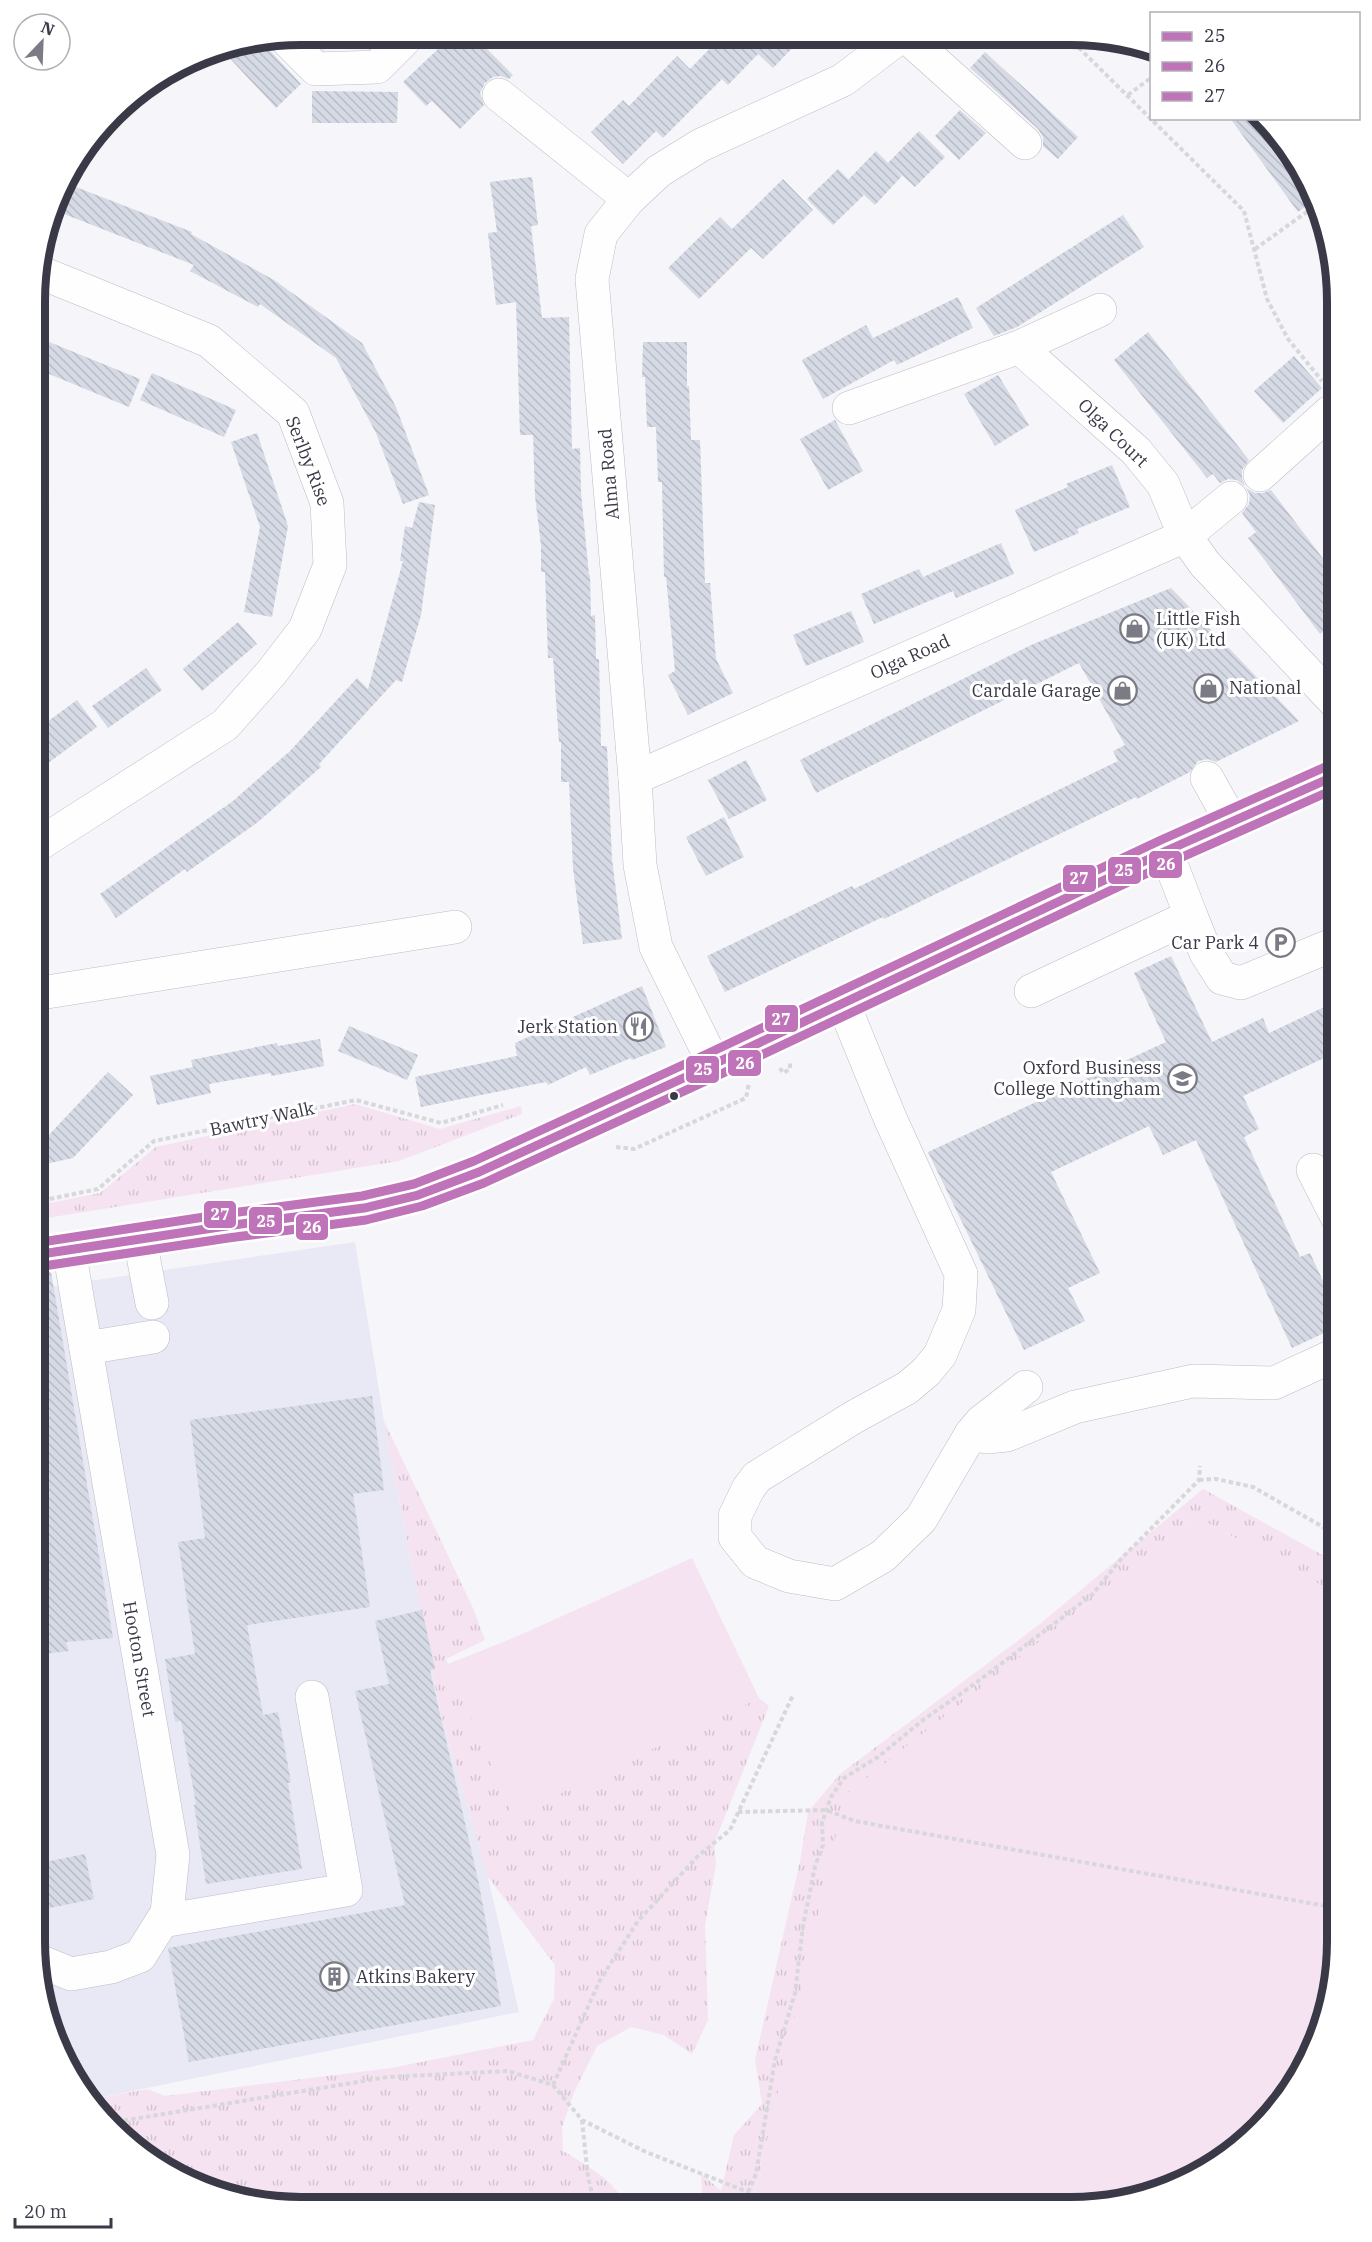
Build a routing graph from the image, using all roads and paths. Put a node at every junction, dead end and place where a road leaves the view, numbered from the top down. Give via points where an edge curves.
1 (399, 45) edge
2 (887, 45) edge
3 (904, 45) edge
4 (1077, 45) edge
5 (293, 46) edge
6 (1150, 78) edge
7 (499, 95) dead end
8 (1128, 95) junction
9 (1150, 117) edge
10 (1153, 120) edge
11 (1024, 143) dead end
12 (628, 199) junction
13 (1310, 210) edge
14 (1255, 249) junction
15 (47, 275) edge
16 (1100, 310) dead end
17 (1019, 347) junction
18 (1327, 398) joint
19 (849, 408) dead end
20 (1260, 475) dead end
21 (1231, 498) dead end
22 (1185, 536) junction
23 (1327, 693) edge
24 (635, 778) junction
25 (1207, 778) dead end
26 (1327, 779) edge
27 (1231, 821) junction
28 (45, 840) edge
29 (1166, 851) junction
30 (1191, 916) junction
31 (455, 927) dead end
32 (1327, 947) edge
33 (45, 991) edge
34 (1031, 991) dead end
35 (843, 1003) junction
36 (714, 1064) junction
37 (750, 1080) dead end
38 (503, 1105) dead end
39 (618, 1146) dead end
40 (1312, 1170) dead end
41 (1327, 1198) edge
42 (45, 1200) edge
43 (140, 1240) junction
44 (69, 1250) junction
45 (45, 1254) edge
46 (152, 1303) dead end
47 (153, 1337) dead end
48 (86, 1348) junction
49 (1327, 1359) edge
50 (1026, 1387) dead end
51 (971, 1434) junction
52 (1200, 1466) dead end
53 (1199, 1480) junction
54 (1327, 1529) edge
55 (793, 1695) dead end
56 (312, 1697) dead end
57 (826, 1810) junction
58 (738, 1812) junction
59 (1327, 1906) edge
60 (162, 1921) junction
61 (46, 1964) edge
62 (553, 2085) junction
63 (582, 2120) junction
64 (119, 2121) edge
65 (748, 2192) junction
66 (593, 2197) edge
67 (746, 2197) edge

1 - 5 street via 376,67 326,69 316,69
2 - 12 street, Alma Road via 843,80 701,145 659,171
3 - 11 street, Alma Road via 941,68
4 - 8 path
6 - 8 path
7 - 12 street
8 - 9 path
10 - 14 path via 1244,211
12 - 24 street, Alma Road via 601,234 592,279
13 - 14 path
14 - 18 path via 1267,299
15 - 28 street, Serlby Rise via 208,340 294,413 327,503 330,565 305,629 225,725
16 - 17 street
17 - 19 street
17 - 22 street, Olga Court via 1136,451 1163,484
18 - 20 street
21 - 22 street, Olga Road
22 - 23 street via 1205,564
22 - 24 street, Olga Road
24 - 36 street, Alma Road via 640,865 656,947
25 - 27 street
26 - 27 main road
27 - 29 main road
29 - 30 street
29 - 35 main road
30 - 32 street via 1222,978 1241,983
30 - 34 street
31 - 33 street
35 - 36 main road
35 - 51 street via 961,1274 959,1310 939,1355 907,1388 757,1477 735,1515 735,1537 755,1562 789,1576 835,1584 883,1556 921,1519
36 - 43 main road via 418,1196 364,1209
37 - 39 path via 746,1098 634,1149
38 - 42 path, Bawtry Walk via 441,1123 356,1100 154,1141 98,1189
40 - 41 street
43 - 44 main road
43 - 46 street
44 - 45 main road
44 - 48 street, Hooton Street
47 - 48 street
48 - 60 street, Hooton Street via 173,1855 167,1913
49 - 51 street via 1274,1383 1193,1381 1074,1407 1007,1435
50 - 51 street
52 - 53 path
53 - 54 path via 1216,1479 1253,1487
53 - 57 path via 1122,1558 1092,1595 878,1757 844,1778
55 - 58 path
56 - 60 street via 346,1890
57 - 58 path
57 - 59 path via 855,1821
57 - 65 path via 823,1845 803,1926 795,1993 775,2060 756,2174
58 - 62 path via 730,1830 698,1856 638,1921 600,1980
60 - 61 street, Hooton Street via 140,1956 111,1967 71,1974
62 - 63 path
62 - 64 path via 508,2072 388,2077
63 - 65 path via 646,2152
63 - 66 path
65 - 67 path

